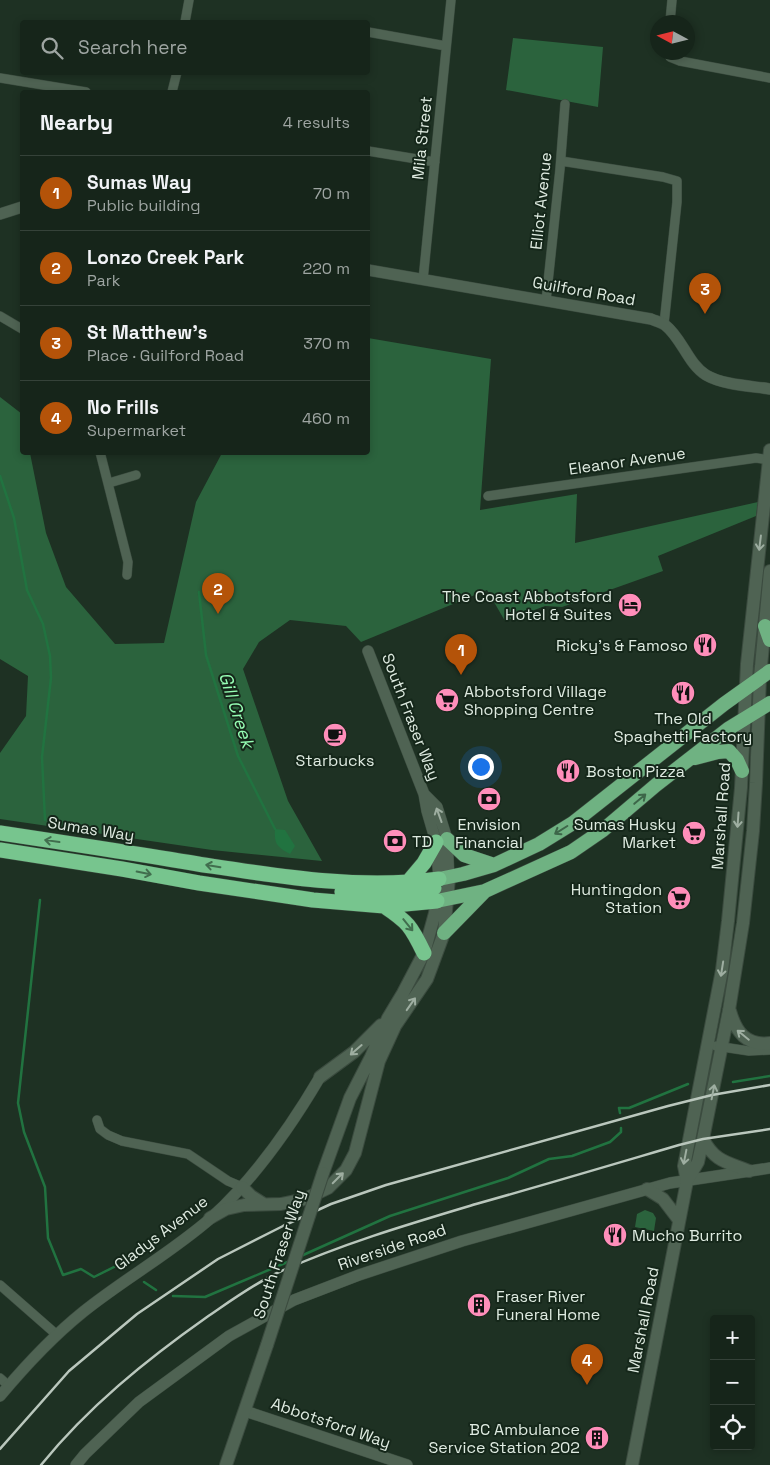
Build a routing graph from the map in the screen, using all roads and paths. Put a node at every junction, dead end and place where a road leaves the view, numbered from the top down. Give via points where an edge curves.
1 (189, 0) edge
2 (451, 0) edge
3 (672, 0) edge
4 (671, 15) edge
5 (186, 20) edge
6 (370, 32) edge
7 (446, 46) junction
8 (678, 60) edge
9 (176, 75) edge
10 (0, 78) edge
11 (770, 78) edge
12 (74, 90) edge
13 (172, 90) edge
14 (565, 104) dead end
15 (370, 151) edge
16 (561, 161) junction
17 (435, 162) junction
18 (20, 208) edge
19 (0, 214) edge
20 (370, 270) edge
21 (423, 280) junction
22 (546, 301) junction
23 (0, 316) edge
24 (664, 324) junction
25 (20, 328) edge
26 (770, 388) edge
27 (101, 455) edge
28 (770, 457) edge
29 (136, 476) dead end
30 (109, 483) junction
31 (488, 496) dead end
32 (770, 571) edge
33 (127, 575) dead end
34 (765, 626) junction
35 (770, 640) edge
36 (368, 651) dead end
37 (765, 674) edge
38 (746, 687) junction
39 (764, 706) edge
40 (744, 719) junction
41 (690, 759) junction
42 (742, 771) junction
43 (0, 833) edge
44 (442, 841) junction
45 (0, 850) edge
46 (0, 856) edge
47 (96, 865) junction
48 (494, 865) junction
49 (408, 882) junction
50 (198, 884) junction
51 (442, 889) junction
52 (484, 891) junction
53 (384, 906) junction
54 (444, 933) junction
55 (424, 953) junction
56 (729, 1010) junction
57 (392, 1021) junction
58 (770, 1042) edge
59 (707, 1044) junction
60 (722, 1046) junction
61 (770, 1050) edge
62 (320, 1076) joint
63 (97, 1120) dead end
64 (704, 1139) junction
65 (770, 1168) edge
66 (749, 1171) junction
67 (687, 1181) junction
68 (242, 1187) junction
69 (647, 1189) junction
70 (262, 1204) junction
71 (210, 1218) junction
72 (678, 1220) junction
73 (0, 1284) edge
74 (57, 1335) junction
75 (4, 1382) edge
76 (0, 1396) edge
77 (245, 1411) junction
78 (76, 1465) edge
79 (218, 1465) edge
80 (226, 1465) edge
81 (408, 1465) edge
82 (632, 1465) edge

1 - 5 street
2 - 7 street, Mila Street
3 - 4 street
6 - 7 street
7 - 17 street, Mila Street
8 - 11 street
9 - 13 street
10 - 12 street
14 - 16 street, Elliot Avenue
15 - 17 street
16 - 22 street, Elliot Avenue
16 - 24 street via 677,182
17 - 21 street, Mila Street
18 - 19 street
20 - 21 street, Guilford Road
21 - 22 street, Guilford Road
22 - 24 street, Guilford Road
23 - 25 street
24 - 26 street via 705,375 715,380
27 - 30 street
28 - 31 street, Eleanor Avenue
28 -> 38 main road, Marshall Road
29 - 30 street
30 - 33 street via 128,562
32 - 34 main road, Marshall Road
34 - 35 highway
34 - 37 main road, Marshall Road
36 - 44 street, South Fraser Way via 424,794 427,811
37 - 38 highway, Sumas Way
37 - 39 main road, Marshall Road
38 - 40 main road, Marshall Road
38 -> 48 highway, Sumas Way via 573,823
39 - 40 highway, Sumas Way
39 - 56 main road, Marshall Road via 743,923
40 - 41 highway, Sumas Way
40 - 42 main road, Marshall Road
41 - 42 highway via 729,751
52 -> 41 highway, Sumas Way via 572,852
42 -> 59 main road, Marshall Road via 722,970
49 -> 43 highway, Sumas Way via 319,880
44 - 48 highway via 464,855
44 - 49 highway
44 - 51 street, South Fraser Way
45 - 47 highway, Sumas Way
46 - 47 highway
47 -> 50 highway, Sumas Way
48 - 51 highway, Sumas Way
49 - 51 highway, Sumas Way
50 - 51 highway via 373,894
50 - 53 highway, Sumas Way
51 - 52 highway, Sumas Way
51 - 53 highway, Sumas Way
51 - 54 main road, South Fraser Way
51 - 55 main road, South Fraser Way
52 - 54 highway
53 -> 55 highway via 409,925
57 -> 54 main road, South Fraser Way via 427,978
55 - 57 main road, South Fraser Way
58 -> 56 main road via 757,1042 741,1035
56 - 60 main road, Marshall Road
57 -> 62 main road
70 -> 57 main road via 305,1200 328,1188 346,1170 355,1153
57 - 77 main road, South Fraser Way, bridge via 350,1098
59 - 60 street
59 -> 67 main road, Marshall Road via 684,1166
60 - 61 street via 749,1051
64 -> 60 main road, Marshall Road
62 - 68 street, Gladys Avenue via 273,1149
63 - 68 street via 100,1129 108,1135 122,1141 188,1154 228,1182
64 - 66 main road via 717,1157
64 - 67 main road, Marshall Road via 698,1162
65 - 66 street, Riverside Road
66 - 67 street, Riverside Road
67 - 69 street, Riverside Road
67 - 72 main road, Marshall Road
68 - 70 main road
68 - 71 street, Gladys Avenue
69 - 72 main road via 663,1199
69 - 78 street, Riverside Road via 462,1241 359,1274 294,1300 230,1336 139,1402
70 - 71 main road via 226,1209
71 - 74 street, Gladys Avenue
72 - 82 main road, Marshall Road
73 - 74 street
74 - 75 street, Gladys Avenue
75 - 76 street, Gladys Avenue
77 - 79 main road
77 - 80 main road, South Fraser Way
77 - 81 street, Abbotsford Way

